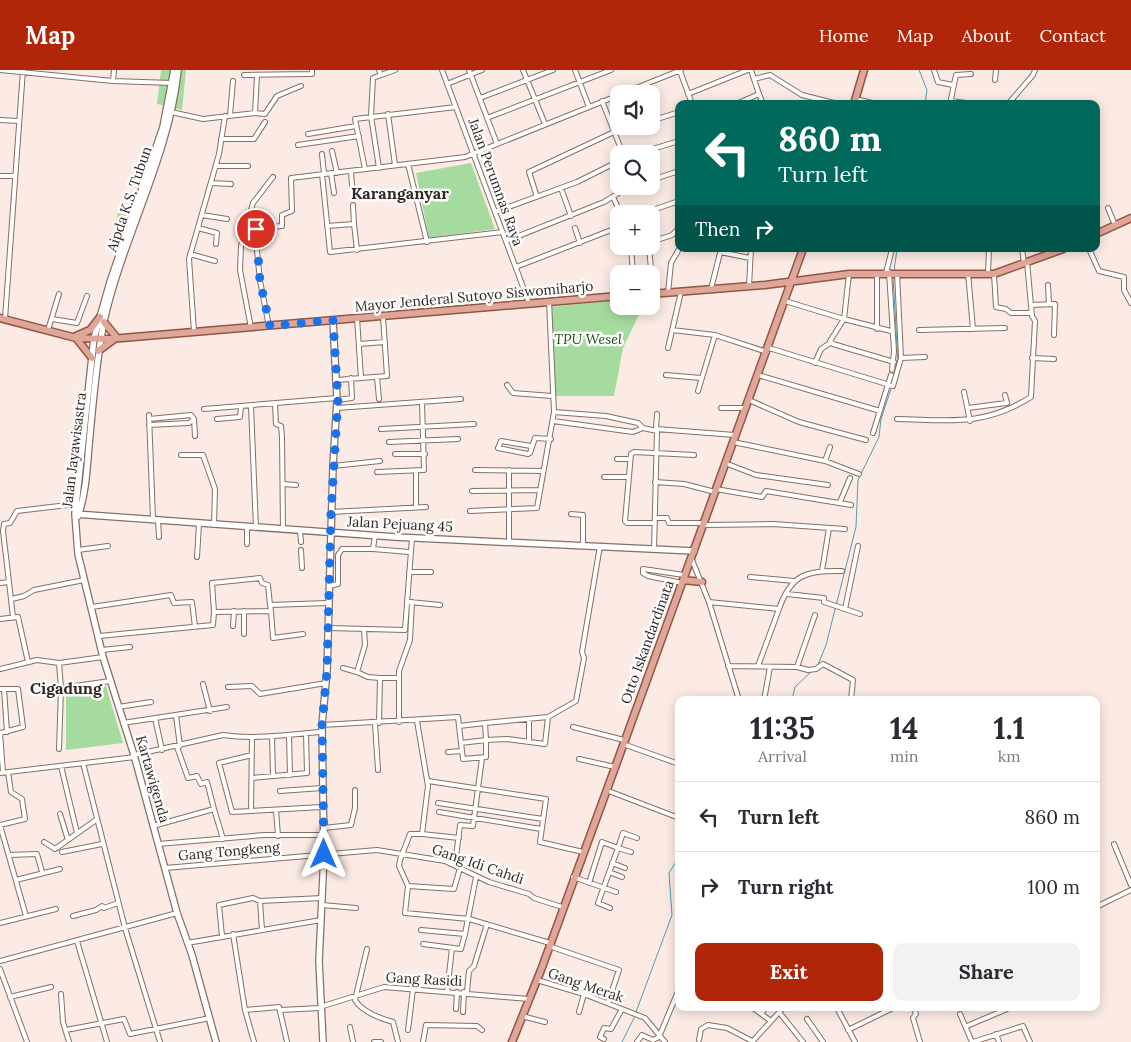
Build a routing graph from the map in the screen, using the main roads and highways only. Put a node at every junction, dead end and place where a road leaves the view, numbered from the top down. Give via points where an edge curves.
1 (864, 70) edge
2 (854, 100) edge
3 (1131, 218) edge
4 (1100, 232) edge
5 (802, 252) edge
6 (1054, 252) edge
7 (791, 280) junction
8 (660, 294) edge
9 (610, 297) edge
10 (2, 318) edge
11 (74, 338) junction
12 (117, 338) junction
13 (98, 351) road end
14 (92, 358) road end
15 (683, 579) junction
16 (702, 582) road end
17 (512, 1042) edge

1 - 2 main road
3 - 4 main road
5 - 7 main road, Otto Iskandardinata
6 - 7 main road via 991,274 877,272
7 - 8 main road
7 - 15 main road, Otto Iskandardinata via 786,302
9 - 12 main road, Mayor Jenderal Sutoyo Siswomiharjo
10 - 11 main road, Mayor Jenderal Sutoyo Siswomiharjo
11 - 12 main road, Mayor Jenderal Sutoyo Siswomiharjo
11 - 12 main road via 102,320
11 - 14 main road
12 - 13 main road
15 - 16 main road
15 - 17 main road, Otto Iskandardinata

